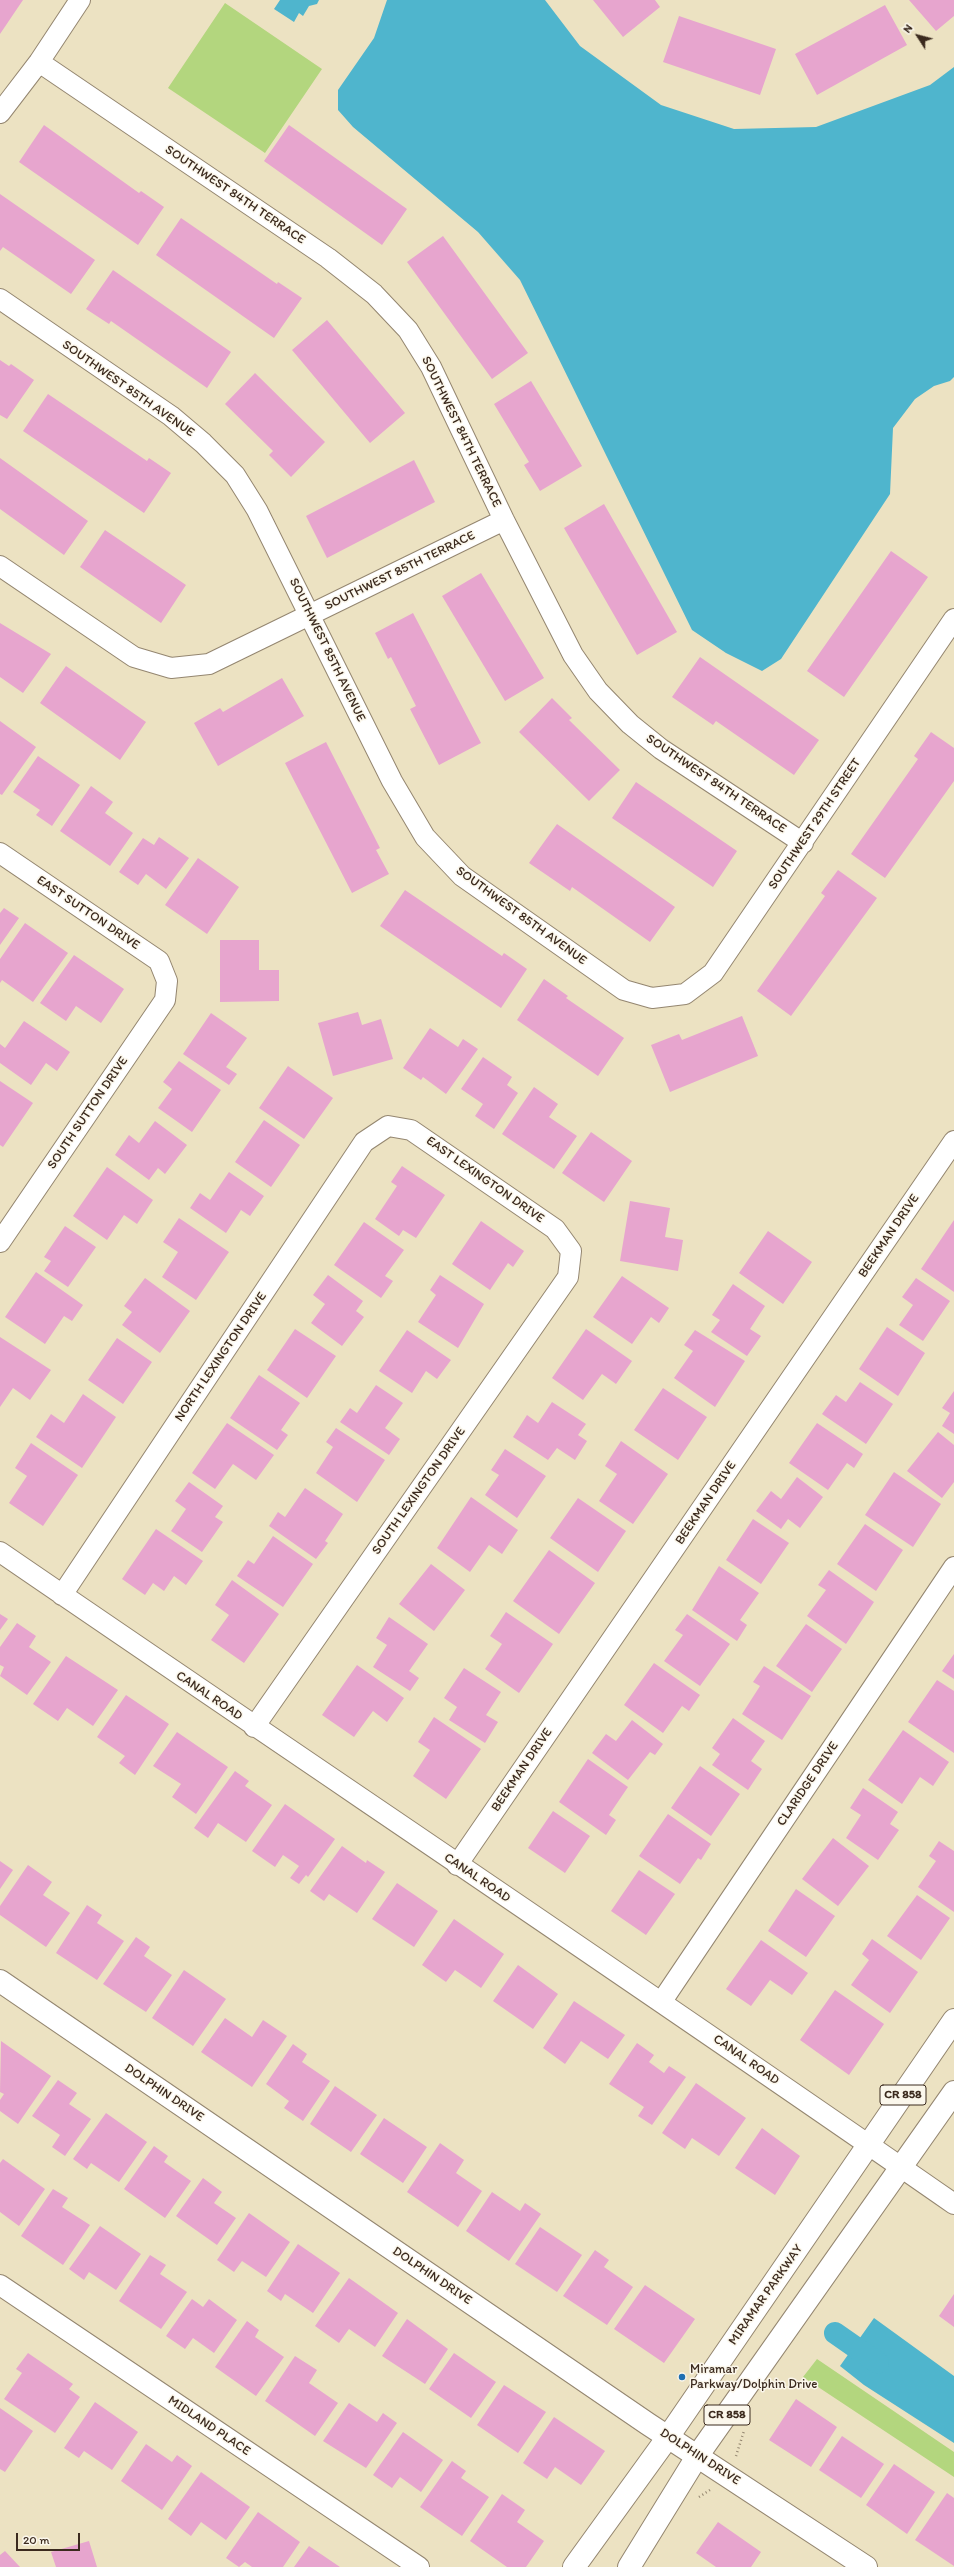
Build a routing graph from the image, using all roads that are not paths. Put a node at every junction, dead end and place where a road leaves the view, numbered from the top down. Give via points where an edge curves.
1 (80, 0) edge
2 (39, 62) junction
3 (0, 113) edge
4 (0, 299) edge
5 (504, 520) junction
6 (0, 566) edge
7 (311, 616) junction
8 (954, 619) edge
9 (803, 843) junction
10 (0, 853) edge
11 (167, 981) joint
12 (652, 998) joint
13 (388, 1126) joint
14 (954, 1141) edge
15 (0, 1242) edge
16 (571, 1251) joint
17 (0, 1552) edge
18 (954, 1567) edge
19 (62, 1595) junction
20 (254, 1727) junction
21 (457, 1865) junction
22 (0, 1981) edge
23 (662, 2001) junction
24 (954, 2020) edge
25 (954, 2092) edge
26 (869, 2145) junction
27 (903, 2168) junction
28 (954, 2204) edge
29 (3, 2293) edge
30 (668, 2437) junction
31 (698, 2455) junction
32 (419, 2567) edge
33 (574, 2567) edge
34 (629, 2567) edge
35 (866, 2567) edge

1 - 2 street
2 - 3 street
2 - 5 street, SOUTHWEST 84TH TERRACE via 328,258 374,294 408,330 431,367
4 - 7 street, SOUTHWEST 85TH AVENUE via 171,416 235,475 257,510
5 - 7 street, SOUTHWEST 85TH TERRACE
5 - 9 street, SOUTHWEST 84TH TERRACE via 573,655 598,690 630,724 661,749
6 - 7 street, SOUTHWEST 85TH TERRACE via 134,657 171,668 209,664
7 - 12 street, SOUTHWEST 85TH AVENUE via 392,781 425,837 468,881 624,990
8 - 9 street, SOUTHWEST 29TH STREET
9 - 12 street, SOUTHWEST 29TH STREET via 714,973 685,994
10 - 11 street, EAST SUTTON DRIVE via 159,962
11 - 15 street, SOUTH SUTTON DRIVE via 165,1000
13 - 16 street, EAST LEXINGTON DRIVE via 412,1130 555,1229
13 - 19 street, NORTH LEXINGTON DRIVE via 364,1142
14 - 21 street, BEEKMAN DRIVE
16 - 20 street, SOUTH LEXINGTON DRIVE via 568,1277
17 - 19 street, CANAL ROAD
18 - 23 street, CLARIDGE DRIVE
19 - 20 street, CANAL ROAD
20 - 21 street, CANAL ROAD
21 - 23 street, CANAL ROAD
22 - 30 main road, DOLPHIN DRIVE
23 - 26 street, CANAL ROAD
24 - 26 main road, MIRAMAR PARKWAY / CR 858
25 - 27 main road, CR 858
26 - 27 street, CANAL ROAD
26 - 30 main road, MIRAMAR PARKWAY / CR 858
27 - 28 street, CANAL ROAD
27 - 31 main road, CR 858
29 - 32 street, MIDLAND PLACE
30 - 31 main road, DOLPHIN DRIVE
30 - 33 main road, MIRAMAR PARKWAY / CR 858
31 - 34 main road, CR 858
31 - 35 main road, DOLPHIN DRIVE

